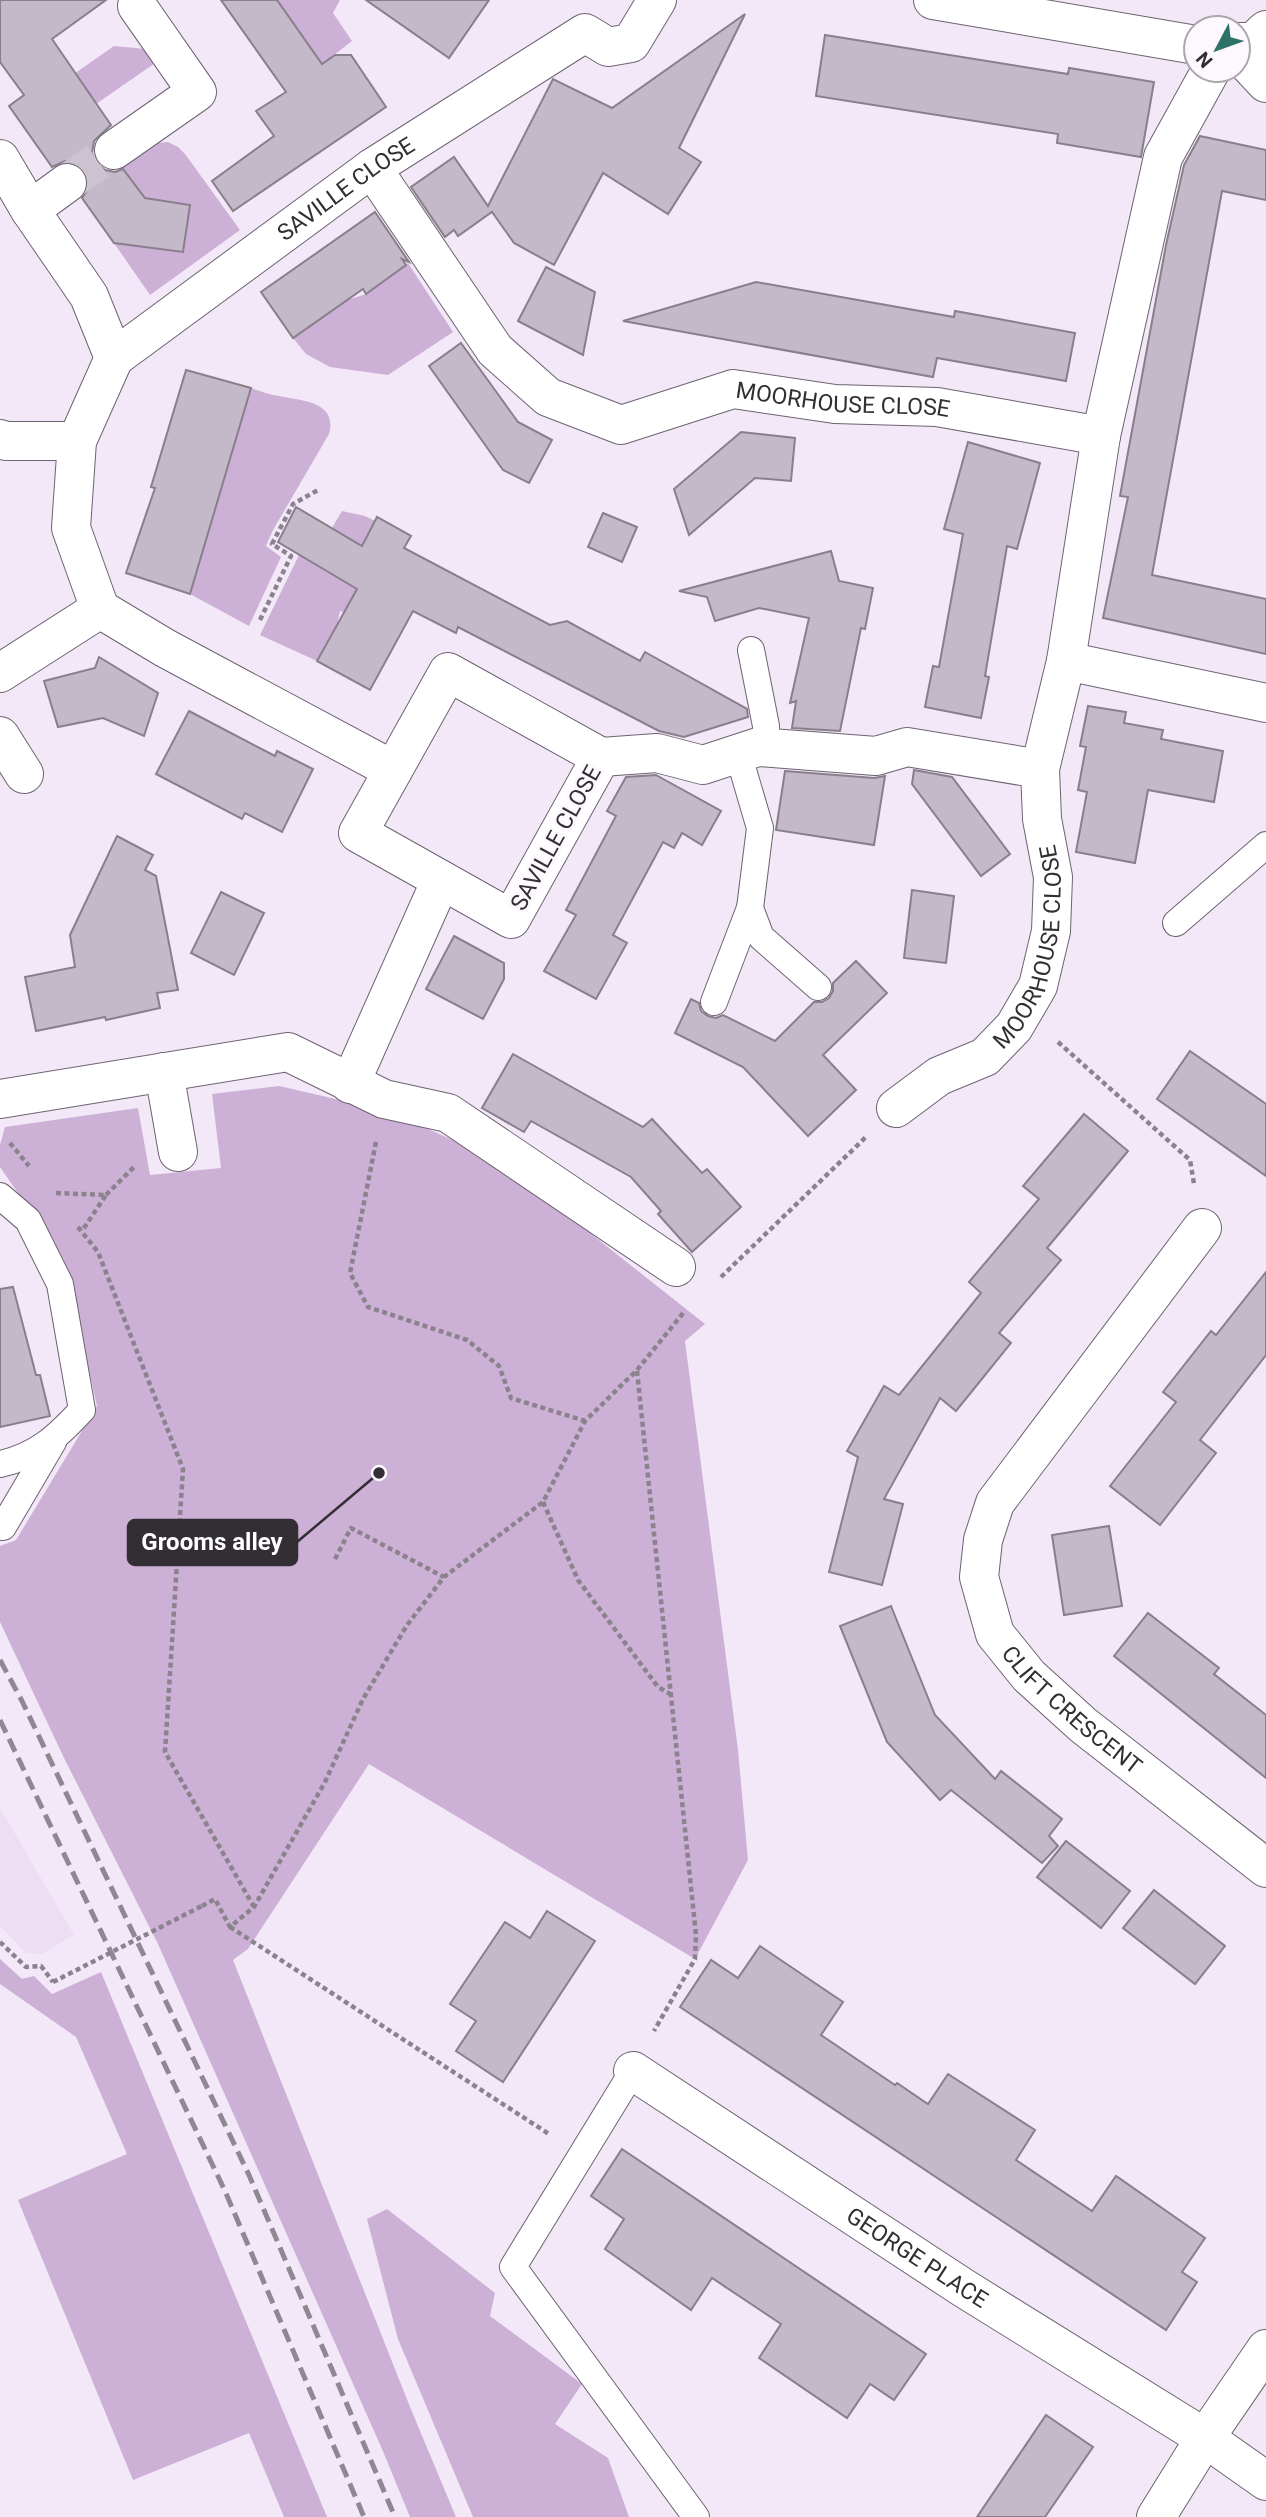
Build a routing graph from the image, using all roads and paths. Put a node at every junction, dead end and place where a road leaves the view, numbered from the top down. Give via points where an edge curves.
1 (657, 0) edge
2 (933, 0) edge
3 (137, 6) dead end
4 (1182, 43) edge
5 (1252, 49) edge
6 (1266, 83) edge
7 (1203, 84) edge
8 (114, 150) tunnel mouth
9 (0, 159) edge
10 (372, 168) junction
11 (67, 183) tunnel mouth
12 (30, 210) junction
13 (114, 358) junction
14 (1101, 436) junction
15 (0, 439) edge
16 (77, 440) junction
17 (318, 490) dead end
18 (100, 608) junction
19 (260, 620) dead end
20 (751, 650) dead end
21 (1066, 661) junction
22 (0, 673) edge
23 (1266, 703) edge
24 (0, 736) edge
25 (752, 751) junction
26 (601, 757) junction
27 (1040, 769) junction
28 (393, 770) junction
29 (24, 774) dead end
30 (1266, 845) edge
31 (441, 880) junction
32 (750, 908) junction
33 (1176, 923) dead end
34 (817, 987) dead end
35 (714, 1002) dead end
36 (1024, 1011) junction
37 (164, 1072) junction
38 (350, 1084) junction
39 (0, 1100) edge
40 (384, 1100) junction
41 (896, 1108) joint
42 (0, 1138) edge
43 (177, 1152) dead end
44 (34, 1172) dead end
45 (0, 1196) edge
46 (58, 1203) dead end
47 (74, 1222) dead end
48 (1202, 1228) joint
49 (82, 1231) junction
50 (676, 1268) dead end
51 (712, 1286) dead end
52 (692, 1304) dead end
53 (637, 1370) junction
54 (586, 1421) junction
55 (56, 1438) junction
56 (0, 1464) edge
57 (543, 1502) junction
58 (3, 1527) dead end
59 (335, 1559) dead end
60 (444, 1577) junction
61 (672, 1695) junction
62 (1266, 1868) edge
63 (254, 1907) junction
64 (230, 1927) junction
65 (0, 1942) edge
66 (633, 2071) junction
67 (580, 2154) junction
68 (1266, 2349) edge
69 (1205, 2438) junction
70 (1266, 2481) edge
71 (696, 2517) edge
72 (1157, 2517) edge

1 - 10 street, SAVILLE CLOSE via 631,43 608,47 585,33
2 - 4 street
3 - 8 street via 197,92
5 - 6 street
7 - 14 street, MOORHOUSE CLOSE via 1163,157
9 - 12 street
10 - 13 street, SAVILLE CLOSE
10 - 14 street, MOORHOUSE CLOSE via 495,350 548,397 621,425 733,389 835,404 937,407
11 - 12 street
12 - 13 street via 89,296
13 - 16 street
14 - 21 street, MOORHOUSE CLOSE
15 - 16 street
16 - 18 street via 71,528
17 - 19 path via 293,504 272,544 291,556
18 - 22 street
18 - 28 street via 164,648
20 - 25 lane via 766,726
21 - 23 street
21 - 27 street, MOORHOUSE CLOSE
24 - 29 street
25 - 26 street via 703,765 657,753
25 - 27 street via 876,756 907,747
25 - 32 lane via 760,828
26 - 28 street, SAVILLE CLOSE via 447,671
26 - 31 street, SAVILLE CLOSE via 510,919
27 - 36 street, MOORHOUSE CLOSE via 1042,819 1053,877 1051,931 1038,986
28 - 31 street, SAVILLE CLOSE via 358,833
30 - 33 lane
31 - 38 street
32 - 34 lane via 761,937
32 - 35 lane
36 - 41 street, MOORHOUSE CLOSE via 985,1057 939,1076
36 - 48 path via 1190,1160
37 - 38 street via 288,1052
37 - 39 street
37 - 43 street
38 - 40 street
40 - 50 street via 448,1114
40 - 54 path via 350,1273 368,1307 467,1340 499,1366 511,1398
41 - 51 path
42 - 44 path via 9,1141
45 - 55 lane via 28,1220 60,1284 82,1410
46 - 49 path via 51,1193 106,1195
47 - 49 path
48 - 62 street, CLIFT CRESCENT via 995,1503 983,1539 979,1577 995,1634 1029,1676 1083,1725
49 - 63 path via 98,1252 183,1469 165,1752
52 - 53 path
53 - 54 path
53 - 61 path
54 - 57 path
55 - 56 lane via 21,1459
55 - 58 lane
57 - 60 path
57 - 61 path via 578,1580 659,1688
59 - 60 path via 351,1528
60 - 63 path via 407,1625 363,1699 325,1782
61 - 66 path via 695,1959
63 - 64 path
64 - 65 path, bridge via 215,1899 53,1982 41,1966 26,1967
64 - 67 path
66 - 67 lane
66 - 69 street, GEORGE PLACE via 962,2287
67 - 71 lane via 513,2267
68 - 69 street
69 - 70 street, GEORGE PLACE
69 - 72 street

